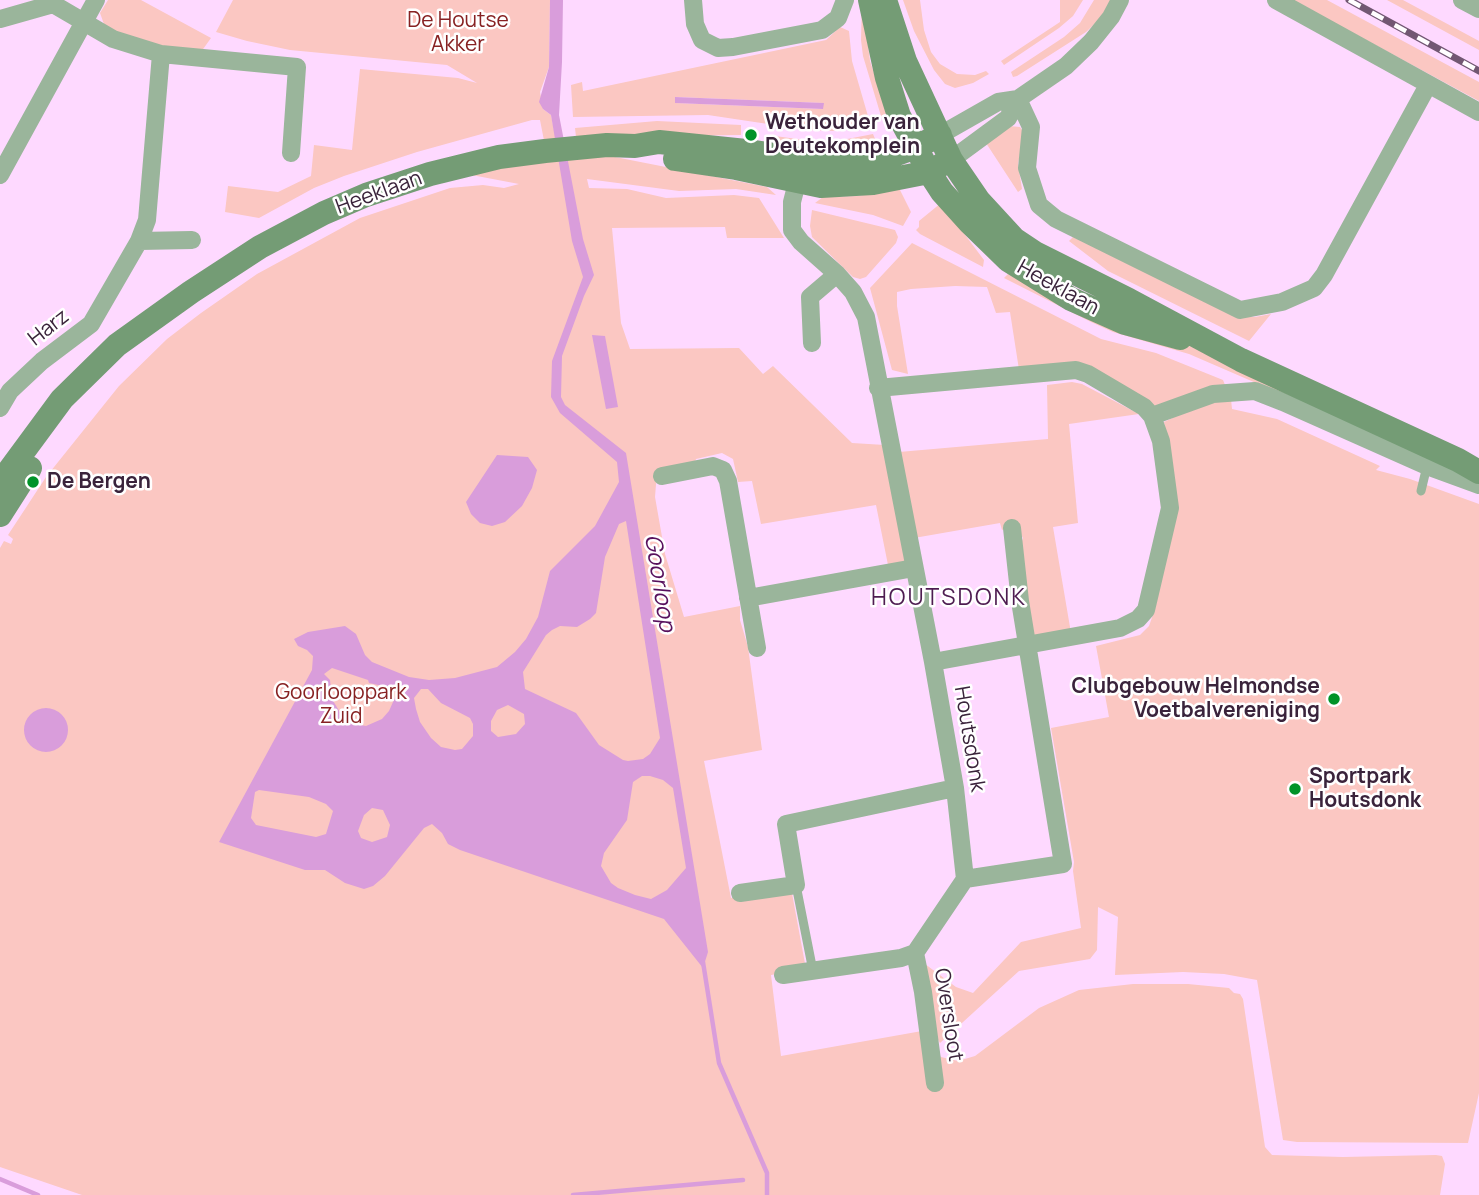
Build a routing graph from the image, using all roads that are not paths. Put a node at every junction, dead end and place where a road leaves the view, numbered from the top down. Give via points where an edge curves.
1 (96, 0) edge
2 (693, 0) edge
3 (845, 0) edge
4 (870, 0) edge
5 (885, 0) edge
6 (1120, 0) edge
7 (1276, 0) edge
8 (1462, 0) edge
9 (1479, 9) edge
10 (0, 19) edge
11 (84, 23) junction
12 (161, 54) junction
13 (1428, 85) junction
14 (1018, 99) junction
15 (1479, 112) edge
16 (940, 135) junction
17 (916, 147) junction
18 (291, 153) dead end
19 (951, 160) junction
20 (800, 171) junction
21 (929, 172) junction
22 (0, 175) edge
23 (192, 240) dead end
24 (139, 241) junction
25 (837, 274) junction
26 (152, 322) junction
27 (812, 343) dead end
28 (1222, 349) junction
29 (878, 388) junction
30 (0, 408) edge
31 (1152, 416) junction
32 (1472, 464) edge
33 (1427, 466) junction
34 (662, 476) dead end
35 (0, 483) edge
36 (1479, 485) edge
37 (1421, 491) dead end
38 (0, 515) edge
39 (1012, 528) dead end
40 (914, 568) junction
41 (748, 598) junction
42 (1028, 645) junction
43 (757, 648) dead end
44 (933, 662) junction
45 (955, 788) junction
46 (965, 879) junction
47 (796, 884) junction
48 (740, 893) dead end
49 (915, 953) junction
50 (814, 971) junction
51 (783, 975) dead end
52 (935, 1083) dead end

1 - 11 street
2 - 3 street via 702,40 718,48 821,30 838,18
4 - 17 main road via 887,78 899,116
5 - 16 main road via 905,61
6 - 14 street via 1091,42 1066,66
7 - 13 street
8 - 9 street
10 - 11 street via 53,4
11 - 12 street via 113,40
11 - 22 street
12 - 18 street via 297,67
12 - 24 street, Harz via 147,220
13 - 14 street via 1314,288 1282,302 1240,310 1046,212 1033,192 1027,168 1031,127
13 - 15 street
14 - 16 street via 998,102
14 - 19 street via 1008,118
16 - 17 main road, Heeklaan
16 - 19 main road, Heeklaan
17 - 20 main road, Heeklaan via 872,163
17 - 21 main road, Heeklaan
19 - 21 main road, Heeklaan
19 - 28 main road, Heeklaan via 979,201 1014,239
20 - 21 main road, Heeklaan via 821,186 873,183
20 - 25 street via 792,202 792,230
20 - 26 main road, Heeklaan via 746,150 659,142 499,157 430,174 324,213 260,247
21 - 28 main road, Heeklaan via 970,223 1031,276 1125,323
23 - 24 street
24 - 30 street, Harz via 91,324 42,361 10,391
25 - 27 street via 810,297
25 - 29 street via 866,317
26 - 35 main road, Heeklaan via 117,345 62,399
26 - 38 main road, Heeklaan via 58,428
28 - 32 main road, Heeklaan via 1348,411
29 - 31 street via 1076,370 1144,407
29 - 40 street, Houtsdonk
31 - 33 street via 1213,394 1255,391
31 - 42 street via 1161,442 1170,508 1146,610 1120,628
33 - 36 street
33 - 37 lane
34 - 41 street via 713,466 723,470
39 - 42 street
40 - 41 street
40 - 44 street, Houtsdonk
41 - 43 street
42 - 44 street
42 - 46 street via 1063,864
44 - 45 street, Houtsdonk
45 - 46 street, Houtsdonk
45 - 47 street via 786,824
46 - 49 street
47 - 48 street
47 - 50 lane
49 - 50 street
49 - 52 street, Oversloot
50 - 51 street

